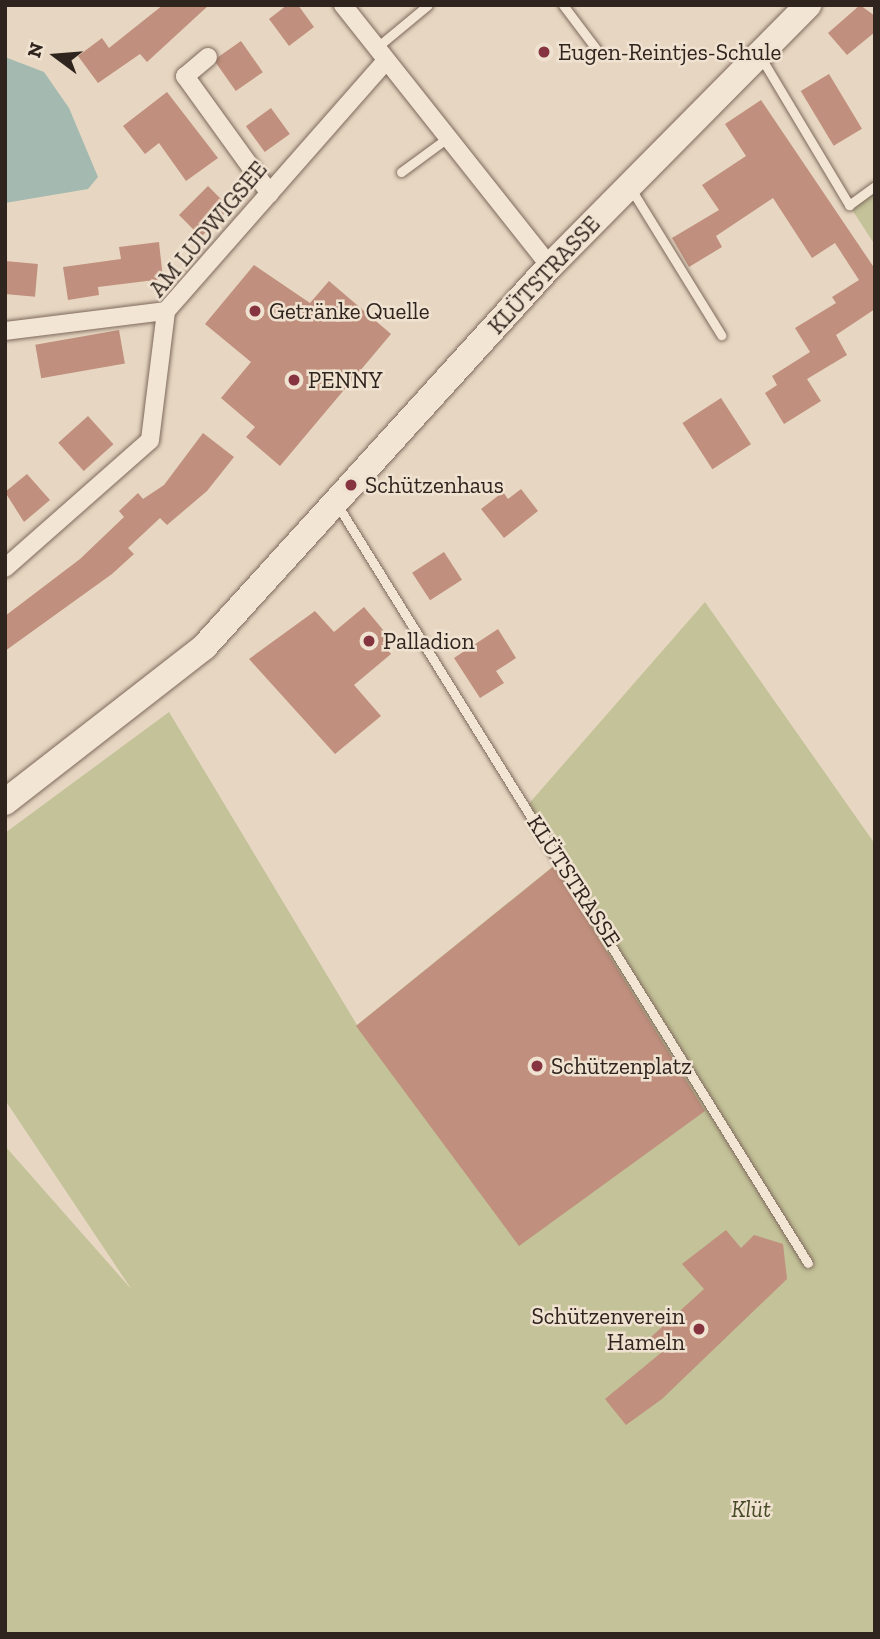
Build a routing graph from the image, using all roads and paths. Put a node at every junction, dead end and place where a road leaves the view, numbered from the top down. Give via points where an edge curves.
1 (343, 5) edge
2 (428, 5) edge
3 (564, 5) edge
4 (808, 5) edge
5 (597, 50) dead end
6 (757, 51) junction
7 (381, 55) junction
8 (208, 57) dead end
9 (446, 139) junction
10 (401, 172) dead end
11 (629, 184) junction
12 (875, 186) edge
13 (270, 194) junction
14 (550, 266) junction
15 (166, 311) junction
16 (5, 331) edge
17 (721, 335) dead end
18 (336, 503) junction
19 (5, 568) edge
20 (5, 802) edge
21 (808, 1263) dead end

1 - 7 street
2 - 7 lane
3 - 5 lane
4 - 6 main road, KLÜTSTRASSE
6 - 11 main road, KLÜTSTRASSE
6 - 12 lane via 849,205
7 - 9 street
7 - 13 street, AM LUDWIGSEE
8 - 13 street via 185,76
9 - 10 lane
9 - 14 street
11 - 14 main road, KLÜTSTRASSE
11 - 17 lane
13 - 15 street, AM LUDWIGSEE
14 - 18 main road, KLÜTSTRASSE
15 - 16 street
15 - 19 street, AM LUDWIGSEE via 150,440
18 - 20 main road, KLÜTSTRASSE via 204,647
18 - 21 lane, KLÜTSTRASSE

